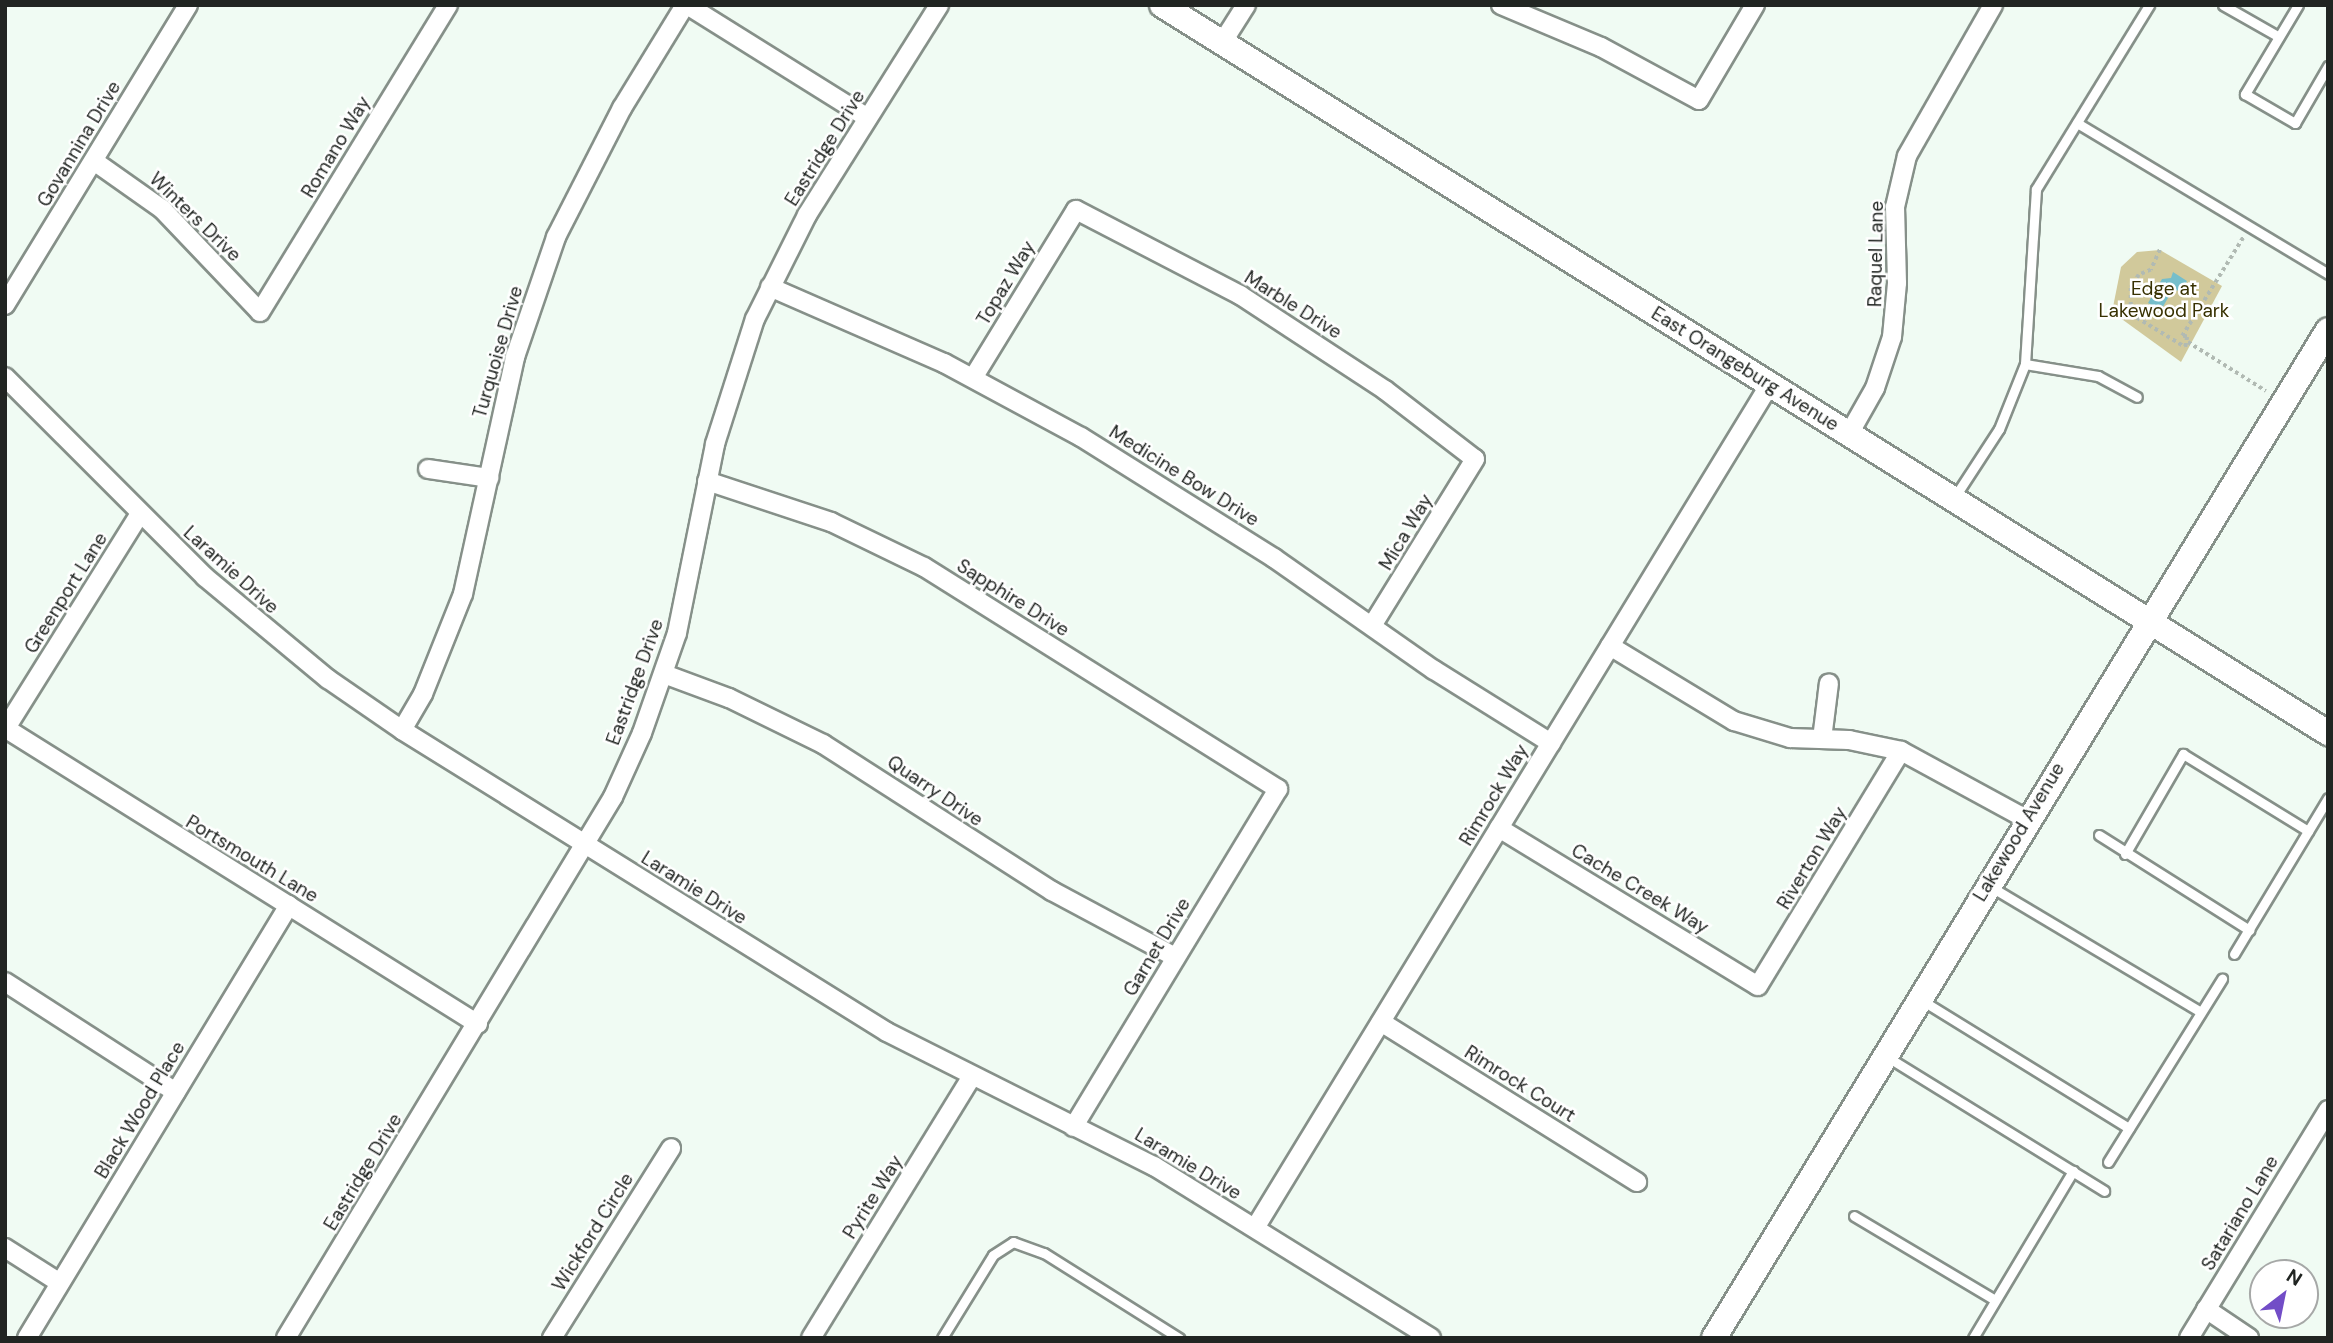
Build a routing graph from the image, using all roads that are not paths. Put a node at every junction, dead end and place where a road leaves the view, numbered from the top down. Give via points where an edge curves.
1 (188, 5) edge
2 (448, 5) edge
3 (686, 5) edge
4 (939, 5) edge
5 (1162, 5) edge
6 (1246, 5) edge
7 (1501, 5) edge
8 (1755, 5) edge
9 (1993, 5) edge
10 (2149, 5) edge
11 (2223, 5) edge
12 (2298, 5) edge
13 (2279, 37) junction
14 (1223, 43) junction
15 (2328, 66) edge
16 (868, 118) junction
17 (2077, 123) junction
18 (94, 161) junction
19 (1076, 210) joint
20 (2328, 274) edge
21 (770, 287) junction
22 (5, 306) edge
23 (260, 312) joint
24 (2328, 330) edge
25 (2025, 364) junction
26 (5, 377) edge
27 (973, 378) junction
28 (1770, 384) junction
29 (2137, 397) dead end
30 (1849, 434) junction
31 (1475, 459) joint
32 (428, 469) dead end
33 (489, 478) junction
34 (707, 481) junction
35 (1953, 499) junction
36 (139, 515) junction
37 (2147, 621) junction
38 (1373, 626) junction
39 (1610, 646) junction
40 (664, 674) junction
41 (1829, 683) dead end
42 (6, 728) edge
43 (402, 730) junction
44 (2328, 733) edge
45 (1822, 739) junction
46 (1551, 743) junction
47 (1901, 751) junction
48 (1278, 789) joint
49 (2328, 798) edge
50 (2026, 819) junction
51 (1499, 828) junction
52 (2308, 831) junction
53 (2099, 835) dead end
54 (587, 846) junction
55 (2125, 854) junction
56 (1987, 884) junction
57 (289, 905) junction
58 (2249, 930) junction
59 (2234, 954) dead end
60 (1175, 957) junction
61 (2222, 979) dead end
62 (5, 982) edge
63 (1758, 986) joint
64 (1918, 998) junction
65 (2199, 1011) junction
66 (1381, 1022) junction
67 (478, 1024) junction
68 (1884, 1055) junction
69 (971, 1078) junction
70 (176, 1092) junction
71 (2328, 1110) edge
72 (1073, 1127) junction
73 (2129, 1128) junction
74 (671, 1148) dead end
75 (2108, 1162) dead end
76 (2073, 1171) junction
77 (1637, 1182) dead end
78 (2104, 1191) dead end
79 (1854, 1216) dead end
80 (1255, 1228) junction
81 (5, 1248) edge
82 (60, 1283) junction
83 (1996, 1300) junction
84 (2206, 1309) junction
85 (27, 1338) edge
86 (286, 1338) edge
87 (552, 1338) edge
88 (811, 1338) edge
89 (942, 1338) edge
90 (1179, 1338) edge
91 (1431, 1338) edge
92 (1714, 1338) edge
93 (1973, 1338) edge
94 (2189, 1338) edge
95 (2249, 1338) edge

1 - 18 street, Govannina Drive
2 - 23 street, Romano Way
3 - 16 street
3 - 33 street, Turquoise Drive via 622,108 556,237 515,357
4 - 16 street, Eastridge Drive
5 - 14 street, East Orangeburg Avenue
6 - 14 street
7 - 8 street via 1601,47 1699,100
9 - 30 street, Raquel Lane via 1907,156 1895,207 1898,283 1892,337 1875,388
10 - 17 lane
11 - 13 lane
12 - 13 lane
13 - 15 lane via 2245,94 2295,123
14 - 28 street, East Orangeburg Avenue
16 - 21 street, Eastridge Drive via 807,215
17 - 20 lane
17 - 25 lane via 2036,189
18 - 22 street, Govannina Drive
18 - 23 street, Winters Drive via 162,209
19 - 27 street, Topaz Way
19 - 31 street, Marble Drive via 1240,295 1317,343
21 - 27 street, Medicine Bow Drive
21 - 34 street, Eastridge Drive via 735,374
24 - 37 street, Lakewood Avenue
25 - 29 lane via 2098,376
25 - 35 lane via 1998,429
26 - 36 street, Laramie Drive
27 - 38 street, Medicine Bow Drive via 1169,490
28 - 30 street, East Orangeburg Avenue
28 - 39 street, Rimrock Way
30 - 35 street, East Orangeburg Avenue
31 - 38 street, Mica Way
32 - 33 street
33 - 43 street, Turquoise Drive via 463,594 428,683
34 - 40 street, Eastridge Drive via 693,563
34 - 48 street, Sapphire Drive via 831,522 924,567
35 - 37 street, East Orangeburg Avenue
36 - 42 street, Greenport Lane
36 - 43 street, Laramie Drive via 266,630
37 - 44 street, East Orangeburg Avenue
37 - 50 street, Lakewood Avenue
38 - 46 street, Medicine Bow Drive
39 - 45 street via 1734,721 1790,738
39 - 46 street, Rimrock Way
40 - 54 street, Eastridge Drive via 642,733
40 - 60 street, Quarry Drive via 729,698 822,744 1052,891
41 - 45 street
42 - 57 street, Portsmouth Lane
43 - 54 street, Laramie Drive
45 - 47 street
46 - 51 street, Rimrock Way
47 - 50 street
47 - 63 street, Riverton Way
48 - 60 street, Garnet Drive
49 - 52 lane
50 - 56 street, Lakewood Avenue
51 - 63 street, Cache Creek Way
51 - 66 street, Rimrock Way
52 - 55 lane via 2183,754
52 - 58 lane
53 - 55 lane
54 - 67 street, Eastridge Drive
54 - 69 street, Laramie Drive via 887,1032
55 - 58 lane
56 - 64 street, Lakewood Avenue
56 - 65 lane
57 - 67 street, Portsmouth Lane
57 - 70 street, Black Wood Place
58 - 59 lane
60 - 72 street, Garnet Drive
61 - 65 lane
62 - 70 street
64 - 68 street, Lakewood Avenue
64 - 73 lane
65 - 73 lane
66 - 77 street, Rimrock Court
66 - 80 street, Rimrock Way
67 - 86 street, Eastridge Drive
68 - 76 lane
68 - 92 street, Lakewood Avenue
69 - 72 street, Laramie Drive
69 - 88 street, Pyrite Way
70 - 82 street, Black Wood Place
71 - 84 street, Satariano Lane
72 - 80 street, Laramie Drive via 1154,1166
73 - 75 lane
74 - 87 street, Wickford Circle
76 - 78 lane
76 - 83 lane
79 - 83 lane
80 - 91 street, Laramie Drive
81 - 82 street
82 - 85 street, Black Wood Place
83 - 93 lane
84 - 94 street, Satariano Lane
84 - 95 street
89 - 90 lane via 993,1255 1013,1242 1044,1253

